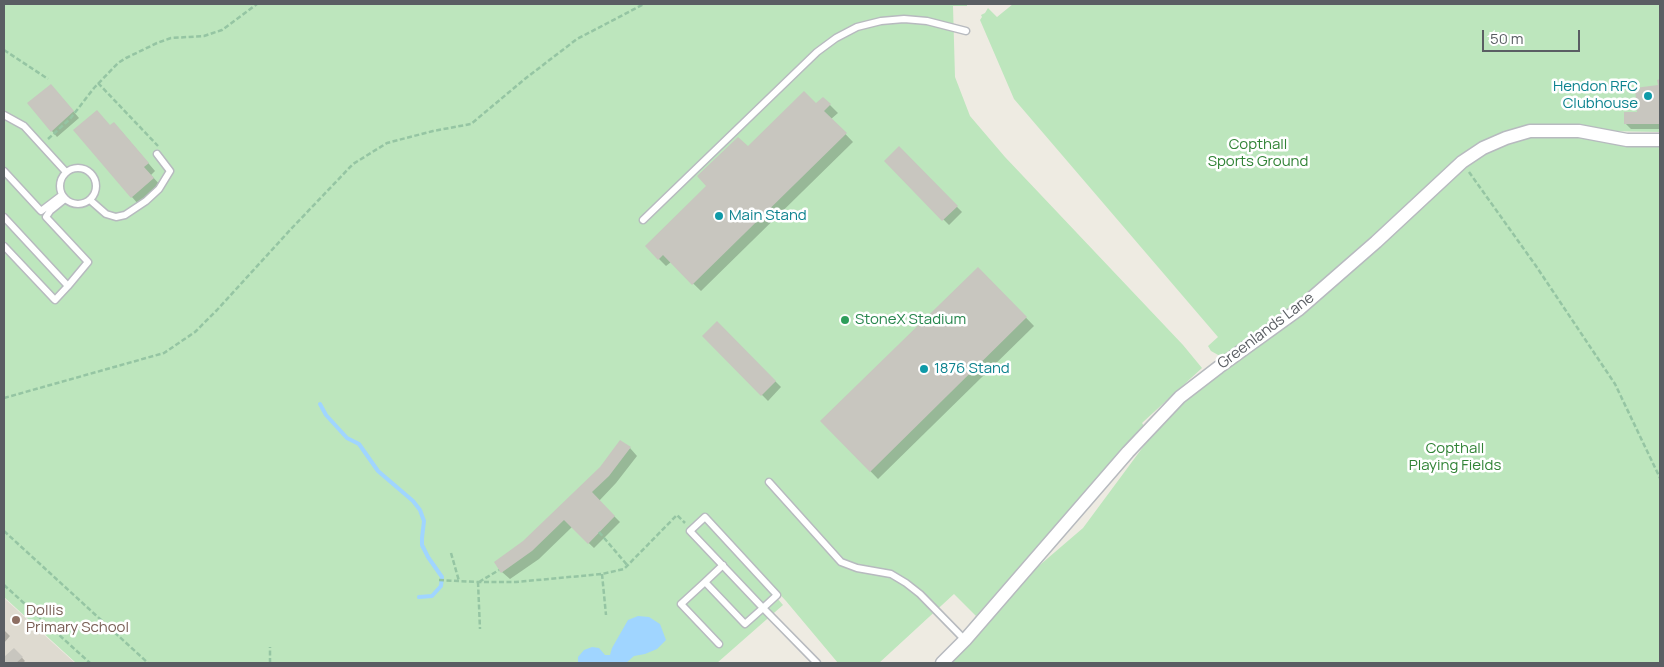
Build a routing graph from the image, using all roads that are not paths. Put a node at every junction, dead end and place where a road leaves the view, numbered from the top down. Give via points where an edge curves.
1 (966, 31) dead end
2 (4, 115) edge
3 (1660, 140) edge
4 (160, 152) road end
5 (4, 171) edge
6 (66, 172) junction
7 (64, 197) junction
8 (90, 200) junction
9 (4, 217) edge
10 (643, 220) dead end
11 (4, 246) edge
12 (68, 286) junction
13 (768, 482) dead end
14 (723, 565) junction
15 (705, 582) junction
16 (763, 608) junction
17 (965, 640) junction
18 (719, 644) dead end
19 (817, 663) edge
20 (942, 663) edge

1 - 10 lane via 904,19 881,21 836,38 810,58
2 - 6 lane via 24,126
3 - 17 street, Greenlands Lane via 1628,140 1579,131 1530,131 1483,148 1462,162 1298,310 1180,398 1128,452
4 - 8 lane via 170,171 159,189 146,201 116,217 106,214
5 - 7 lane via 41,211
6 - 7 lane via 60,182
6 - 8 lane via 77,167 89,170 97,186
7 - 8 lane via 76,204
7 - 12 lane via 46,217 88,262
9 - 12 lane
11 - 12 lane via 55,300
13 - 17 lane via 841,562 891,574 906,582
14 - 15 lane
14 - 16 lane
14 - 16 lane via 690,531 705,517 777,594
15 - 16 lane via 745,624
15 - 18 lane via 681,604
16 - 19 lane
17 - 20 street, Greenlands Lane

